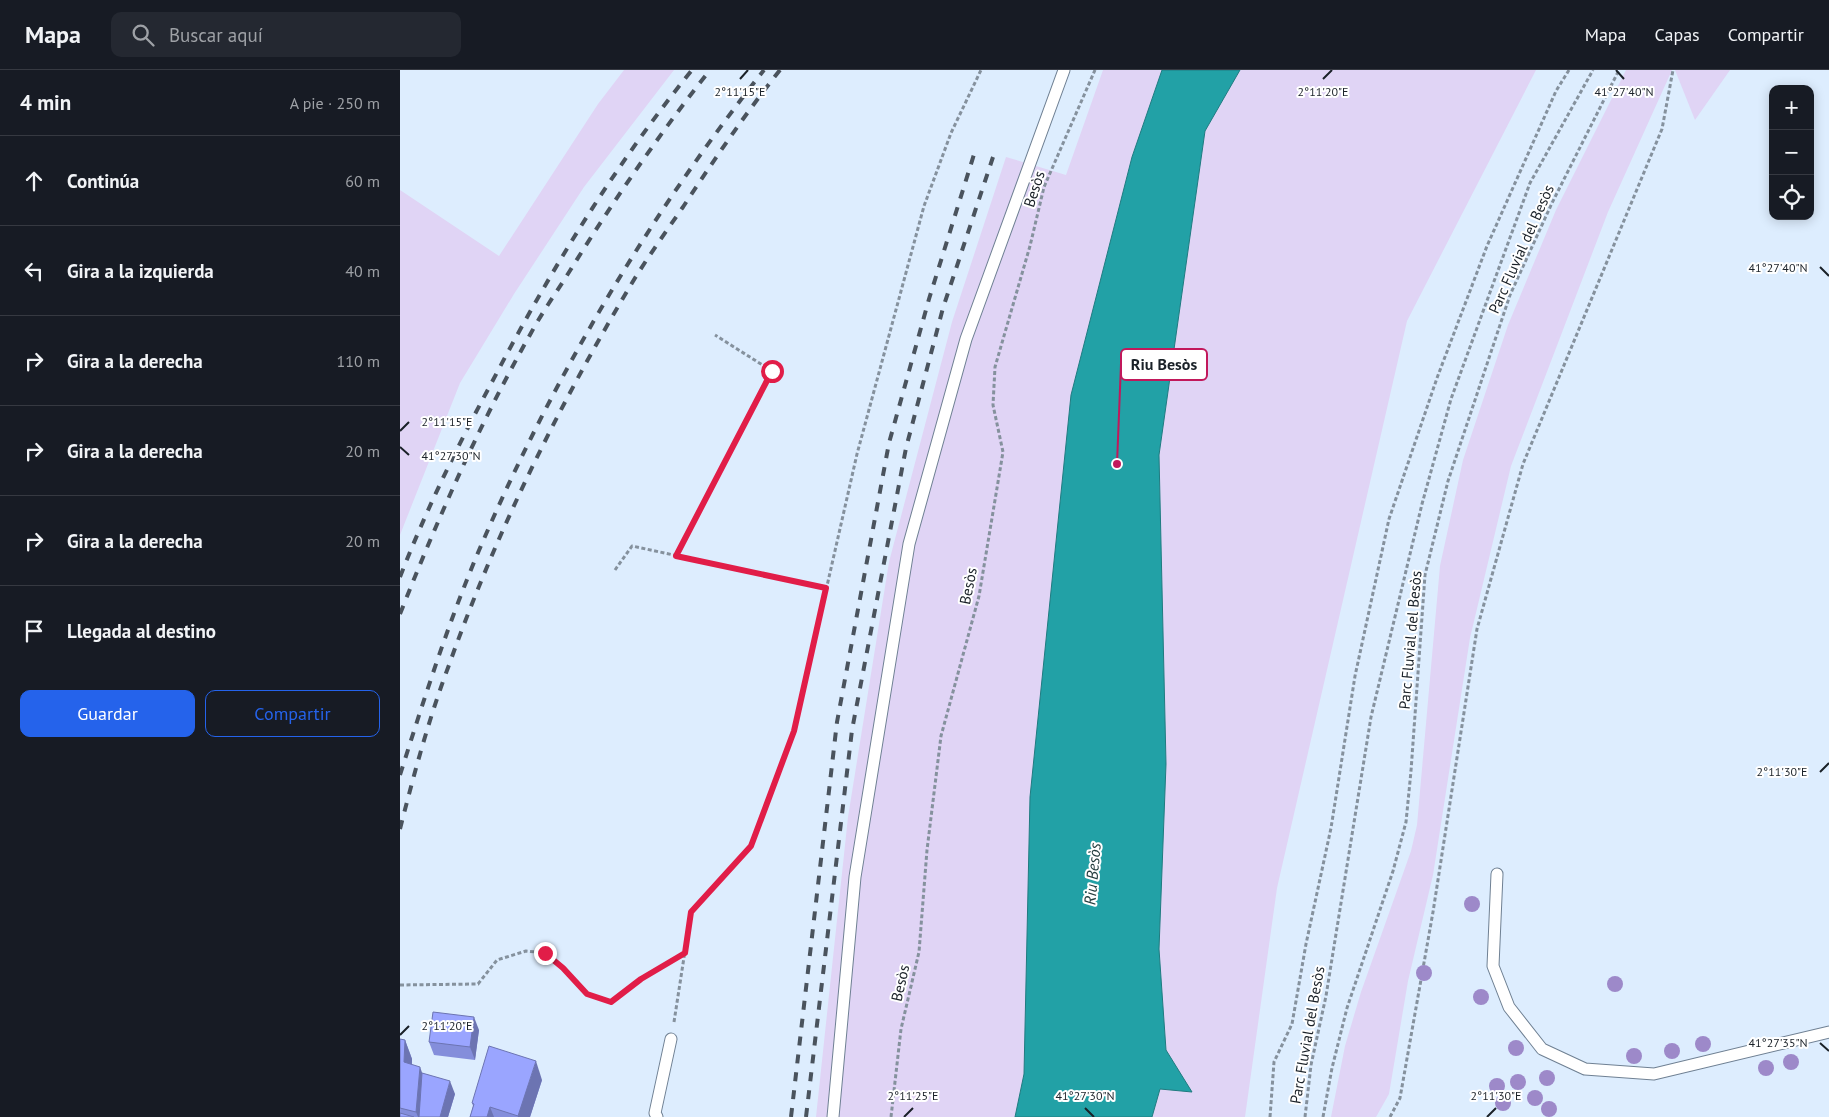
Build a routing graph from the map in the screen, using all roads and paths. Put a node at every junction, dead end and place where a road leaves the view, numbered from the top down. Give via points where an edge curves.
1 (981, 70) edge
2 (1064, 70) edge
3 (1095, 70) edge
4 (1569, 70) edge
5 (1593, 70) edge
6 (1618, 70) edge
7 (1673, 70) edge
8 (715, 335) dead end
9 (676, 556) junction
10 (615, 570) dead end
11 (826, 588) junction
12 (1497, 874) dead end
13 (685, 953) junction
14 (400, 984) edge
15 (1829, 1032) edge
16 (672, 1039) joint
17 (657, 1117) edge
18 (833, 1117) edge
19 (891, 1117) edge
20 (1270, 1117) edge
21 (1304, 1117) edge
22 (1323, 1117) edge
23 (1390, 1117) edge

1 - 11 path via 951,133 924,206 857,454
2 - 18 lane via 966,339 908,544 855,878
3 - 19 path, Besòs via 1044,187 995,367 993,405 1003,452 979,596 941,736 919,952 901,1029
4 - 20 path via 1556,90 1487,246 1389,519 1355,676 1331,828 1292,1024 1274,1062
5 - 21 path, Parc Fluvial del Besòs via 1530,183 1451,399 1422,504 1371,717
6 - 22 path, Parc Fluvial del Besòs via 1510,295 1448,481 1425,574 1406,822 1347,1008
7 - 23 path via 1662,129 1523,464 1477,629 1430,932 1400,1098
8 - 9 path via 772,371
9 - 10 path via 632,546
9 - 11 path
11 - 13 path via 794,731 751,846 691,912
12 - 15 lane via 1493,966 1509,1007 1542,1049 1585,1069 1654,1074
13 - 14 path via 641,979 611,1002 587,994 545,953 526,951 497,960 478,984
13 - 16 path
16 - 17 lane

